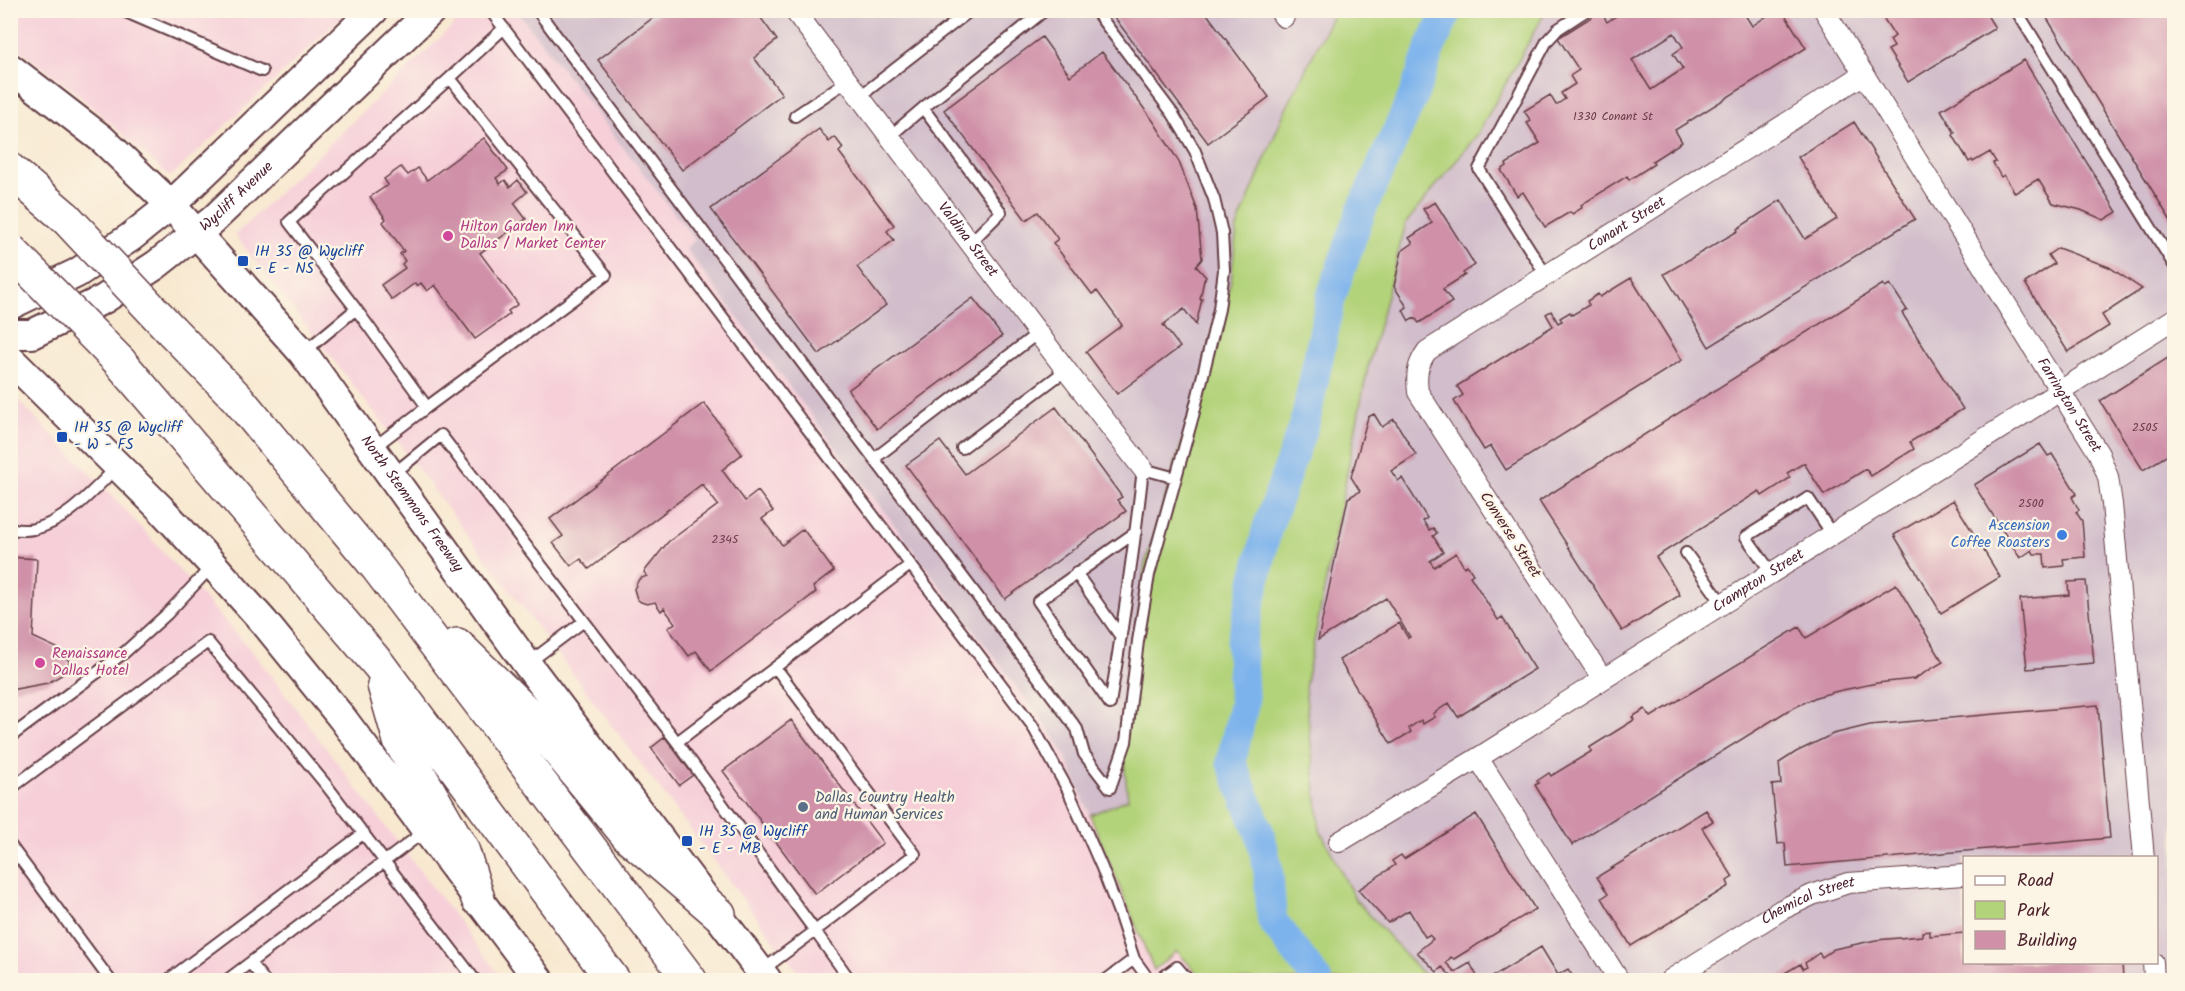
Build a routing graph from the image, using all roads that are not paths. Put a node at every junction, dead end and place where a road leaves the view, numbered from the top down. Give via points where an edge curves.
1 (121, 10) edge
2 (374, 10) edge
3 (432, 10) edge
4 (490, 10) edge
5 (537, 10) edge
6 (794, 10) edge
7 (970, 10) edge
8 (1045, 10) edge
9 (1095, 10) edge
10 (1587, 10) edge
11 (1824, 10) edge
12 (2016, 10) edge
13 (504, 28) junction
14 (10, 68) edge
15 (262, 71) dead end
16 (1864, 74) junction
17 (450, 78) junction
18 (847, 81) junction
19 (859, 97) junction
20 (923, 108) junction
21 (795, 116) dead end
22 (889, 137) junction
23 (10, 170) edge
24 (171, 205) junction
25 (197, 232) junction
26 (970, 243) junction
27 (10, 250) edge
28 (2175, 265) edge
29 (1546, 275) junction
30 (10, 305) edge
31 (356, 309) junction
32 (2175, 320) edge
33 (1038, 333) junction
34 (10, 334) edge
35 (303, 353) junction
36 (10, 359) edge
37 (1066, 370) junction
38 (2060, 391) junction
39 (1418, 392) joint
40 (427, 407) junction
41 (373, 448) junction
42 (962, 448) dead end
43 (875, 458) junction
44 (118, 466) junction
45 (1143, 469) junction
46 (392, 474) junction
47 (1176, 478) junction
48 (10, 529) edge
49 (1136, 532) junction
50 (1832, 534) junction
51 (1686, 553) dead end
52 (213, 564) junction
53 (910, 565) junction
54 (377, 567) junction
55 (1771, 572) junction
56 (1076, 573) junction
57 (1722, 603) junction
58 (584, 621) junction
59 (1121, 637) junction
60 (527, 664) junction
61 (379, 665) junction
62 (776, 668) junction
63 (1602, 678) junction
64 (10, 737) edge
65 (677, 742) junction
66 (1478, 758) junction
67 (10, 789) edge
68 (426, 830) junction
69 (364, 833) junction
70 (1339, 842) dead end
71 (10, 845) edge
72 (2144, 856) edge
73 (385, 861) junction
74 (1963, 874) edge
75 (478, 899) junction
76 (719, 914) junction
77 (815, 931) junction
78 (1134, 959) junction
79 (250, 963) junction
80 (2153, 964) edge
81 (764, 976) edge
82 (228, 980) edge
83 (110, 981) edge
84 (168, 981) edge
85 (264, 981) edge
86 (475, 981) edge
87 (539, 981) edge
88 (613, 981) edge
89 (690, 981) edge
90 (850, 981) edge
91 (1106, 981) edge
92 (1149, 981) edge
93 (1159, 981) edge
94 (1188, 981) edge
95 (1619, 981) edge
96 (1670, 981) edge
97 (2154, 981) edge

1 - 15 lane
2 - 24 main road
3 - 25 main road, Wycliff Avenue
4 - 13 lane
5 - 43 lane
6 - 18 street, Valdina Street
7 - 19 lane
8 - 20 lane
9 - 47 lane via 1173,114 1195,151 1214,199 1222,233 1224,270 1219,309
10 - 29 lane via 1547,41 1479,169
11 - 16 street, Farrington Street
12 - 28 lane
13 - 17 lane
13 - 53 lane
14 - 24 main road, North Stemmons Freeway via 102,139
16 - 29 street, Conant Street
16 - 38 street, Farrington Street
17 - 31 lane via 289,222
17 - 40 lane via 606,275
18 - 19 street, Valdina Street
18 - 21 lane
19 - 22 street, Valdina Street
20 - 22 lane
20 - 26 lane via 1001,212
22 - 26 street, Valdina Street
23 - 54 highway, bridge via 66,218 238,399
24 - 25 main road, North Stemmons Freeway
24 - 30 main road via 77,273
25 - 34 main road, Wycliff Avenue via 104,299 32,334
25 - 35 main road, North Stemmons Freeway
26 - 33 street, Valdina Street
27 - 61 highway, bridge via 118,361
29 - 39 street, Conant Street via 1426,351 1418,363
31 - 35 lane
31 - 40 lane
32 - 38 street, Crampton Street
33 - 37 street, Valdina Street
33 - 43 lane
35 - 41 main road, North Stemmons Freeway
36 - 44 main road
37 - 42 lane
37 - 45 street, Valdina Street
38 - 50 street, Crampton Street
38 - 72 street, Farrington Street via 2099,454 2108,477
39 - 63 street, Converse Street
40 - 41 lane
41 - 46 main road, North Stemmons Freeway
43 - 47 lane via 1077,729 1084,754 1110,788 1126,742 1149,575
44 - 48 lane via 78,504 51,522 35,529
44 - 52 main road
45 - 47 lane
45 - 49 lane
46 - 58 lane via 441,435
46 - 60 main road, North Stemmons Freeway
49 - 56 lane
49 - 59 lane
50 - 55 street, Crampton Street
50 - 55 lane via 1808,498 1799,503 1746,537
51 - 57 lane
52 - 64 lane via 125,652
52 - 68 main road via 303,669
53 - 62 lane
53 - 78 lane via 1049,753 1102,868
54 - 76 highway via 528,714 628,836
54 - 89 highway
55 - 57 street, Crampton Street
56 - 59 lane
56 - 59 lane via 1038,601 1110,704
57 - 63 street, Crampton Street
58 - 60 lane
58 - 65 lane
60 - 76 main road, North Stemmons Freeway
61 - 75 highway via 399,741 462,849
61 - 88 highway
62 - 65 lane
62 - 77 lane via 915,854
63 - 66 street, Crampton Street
65 - 77 lane
66 - 70 street, Crampton Street
66 - 95 street
67 - 69 lane via 208,642
68 - 73 lane
68 - 75 main road
69 - 73 lane
69 - 84 lane
71 - 83 lane
73 - 79 lane
73 - 86 lane
74 - 96 street, Chemical Street via 1848,883 1812,895 1781,910
75 - 87 main road
76 - 81 main road, North Stemmons Freeway
77 - 81 lane
77 - 90 lane
78 - 91 lane
78 - 92 lane
79 - 82 lane
79 - 85 lane
80 - 97 street
93 - 94 lane via 1178,967

